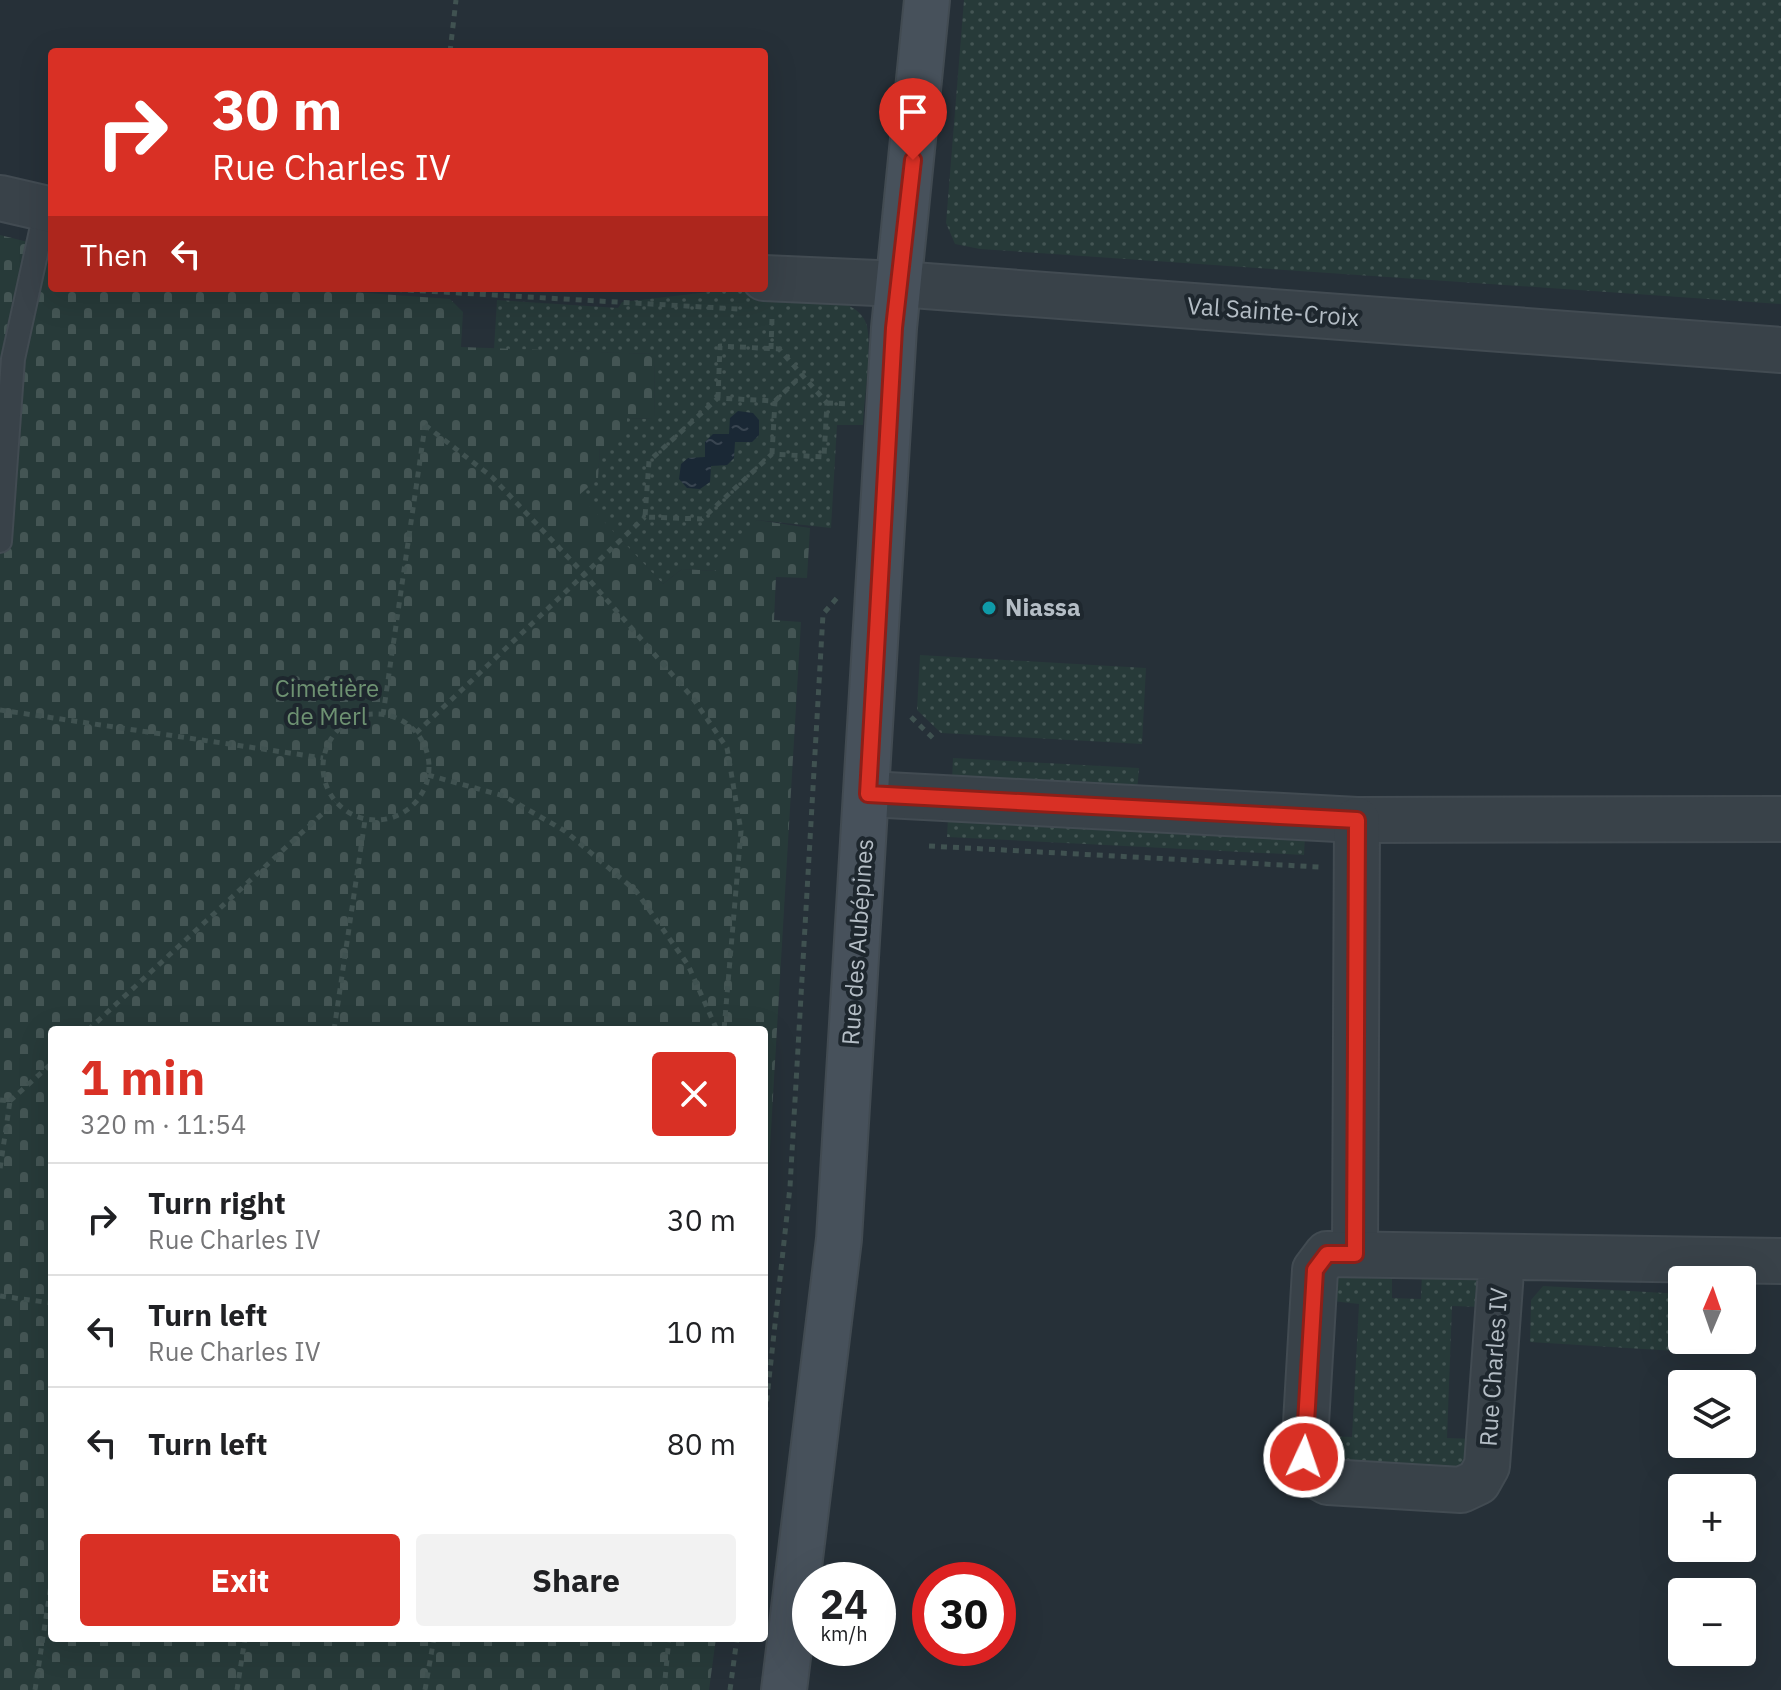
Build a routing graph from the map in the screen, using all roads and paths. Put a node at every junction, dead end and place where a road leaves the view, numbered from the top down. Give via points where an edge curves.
1 (456, 0) edge
2 (927, 0) edge
3 (450, 48) edge
4 (0, 198) edge
5 (48, 209) edge
6 (48, 213) edge
7 (899, 284) junction
8 (513, 292) edge
9 (760, 299) edge
10 (771, 349) junction
11 (1781, 350) edge
12 (802, 375) junction
13 (718, 398) junction
14 (775, 401) junction
15 (772, 454) junction
16 (645, 517) junction
17 (0, 541) edge
18 (880, 549) junction
19 (584, 574) junction
20 (912, 703) dead end
21 (0, 710) edge
22 (383, 715) junction
23 (416, 733) junction
24 (936, 741) dead end
25 (323, 758) junction
26 (428, 775) junction
27 (868, 794) junction
28 (335, 802) junction
29 (1781, 819) edge
30 (365, 820) junction
31 (1357, 820) junction
32 (929, 846) dead end
33 (1320, 867) dead end
34 (92, 1026) edge
35 (335, 1026) edge
36 (715, 1026) edge
37 (724, 1026) edge
38 (48, 1067) edge
39 (0, 1100) edge
40 (10, 1101) junction
41 (0, 1169) edge
42 (1355, 1254) junction
43 (1502, 1257) junction
44 (1781, 1261) edge
45 (0, 1296) edge
46 (48, 1302) edge
47 (768, 1388) edge
48 (48, 1604) edge
49 (244, 1642) edge
50 (433, 1642) edge
51 (669, 1642) edge
52 (736, 1642) edge
53 (35, 1690) edge
54 (237, 1690) edge
55 (425, 1690) edge
56 (664, 1690) edge
57 (730, 1690) edge
58 (784, 1690) edge

1 - 3 path
2 - 7 street, Rue des Aubépines
4 - 5 street
6 - 17 lane via 13,359
7 - 9 street, Val Sainte-Croix
7 - 11 street, Val Sainte-Croix
7 - 18 street, Rue des Aubépines
8 - 9 path
9 - 10 path
10 - 12 path via 779,349
10 - 13 path via 720,346
12 - 14 path
12 - 15 path via 827,403 824,457
13 - 14 path
13 - 16 path via 649,461
14 - 15 path
15 - 16 path via 702,519
16 - 19 path
18 - 27 street, Rue des Aubépines
18 - 47 path via 823,614 790,1187
19 - 22 path via 492,477 425,425
19 - 23 path
19 - 37 path via 692,697 727,748 741,831
20 - 24 path via 911,718
21 - 25 path
22 - 23 path
22 - 25 path via 367,715 338,729
23 - 26 path via 429,760
25 - 28 path via 322,774
26 - 30 path via 423,792 399,815
26 - 36 path via 504,796 565,831 636,891 688,965
27 - 31 street
27 - 58 street, Rue des Aubépines via 839,1239
28 - 30 path
28 - 34 path
29 - 31 street
30 - 35 path
31 - 42 street
32 - 33 path
38 - 40 path
39 - 40 path
40 - 41 path
42 - 43 street, Rue Charles IV
42 - 43 street, Rue Charles IV via 1327,1254 1315,1270 1304,1457 1312,1473 1328,1482 1461,1490 1478,1482 1487,1466
43 - 44 street, Rue Charles IV
45 - 46 path
48 - 53 path
49 - 54 path
50 - 55 path
51 - 56 path
52 - 57 path

